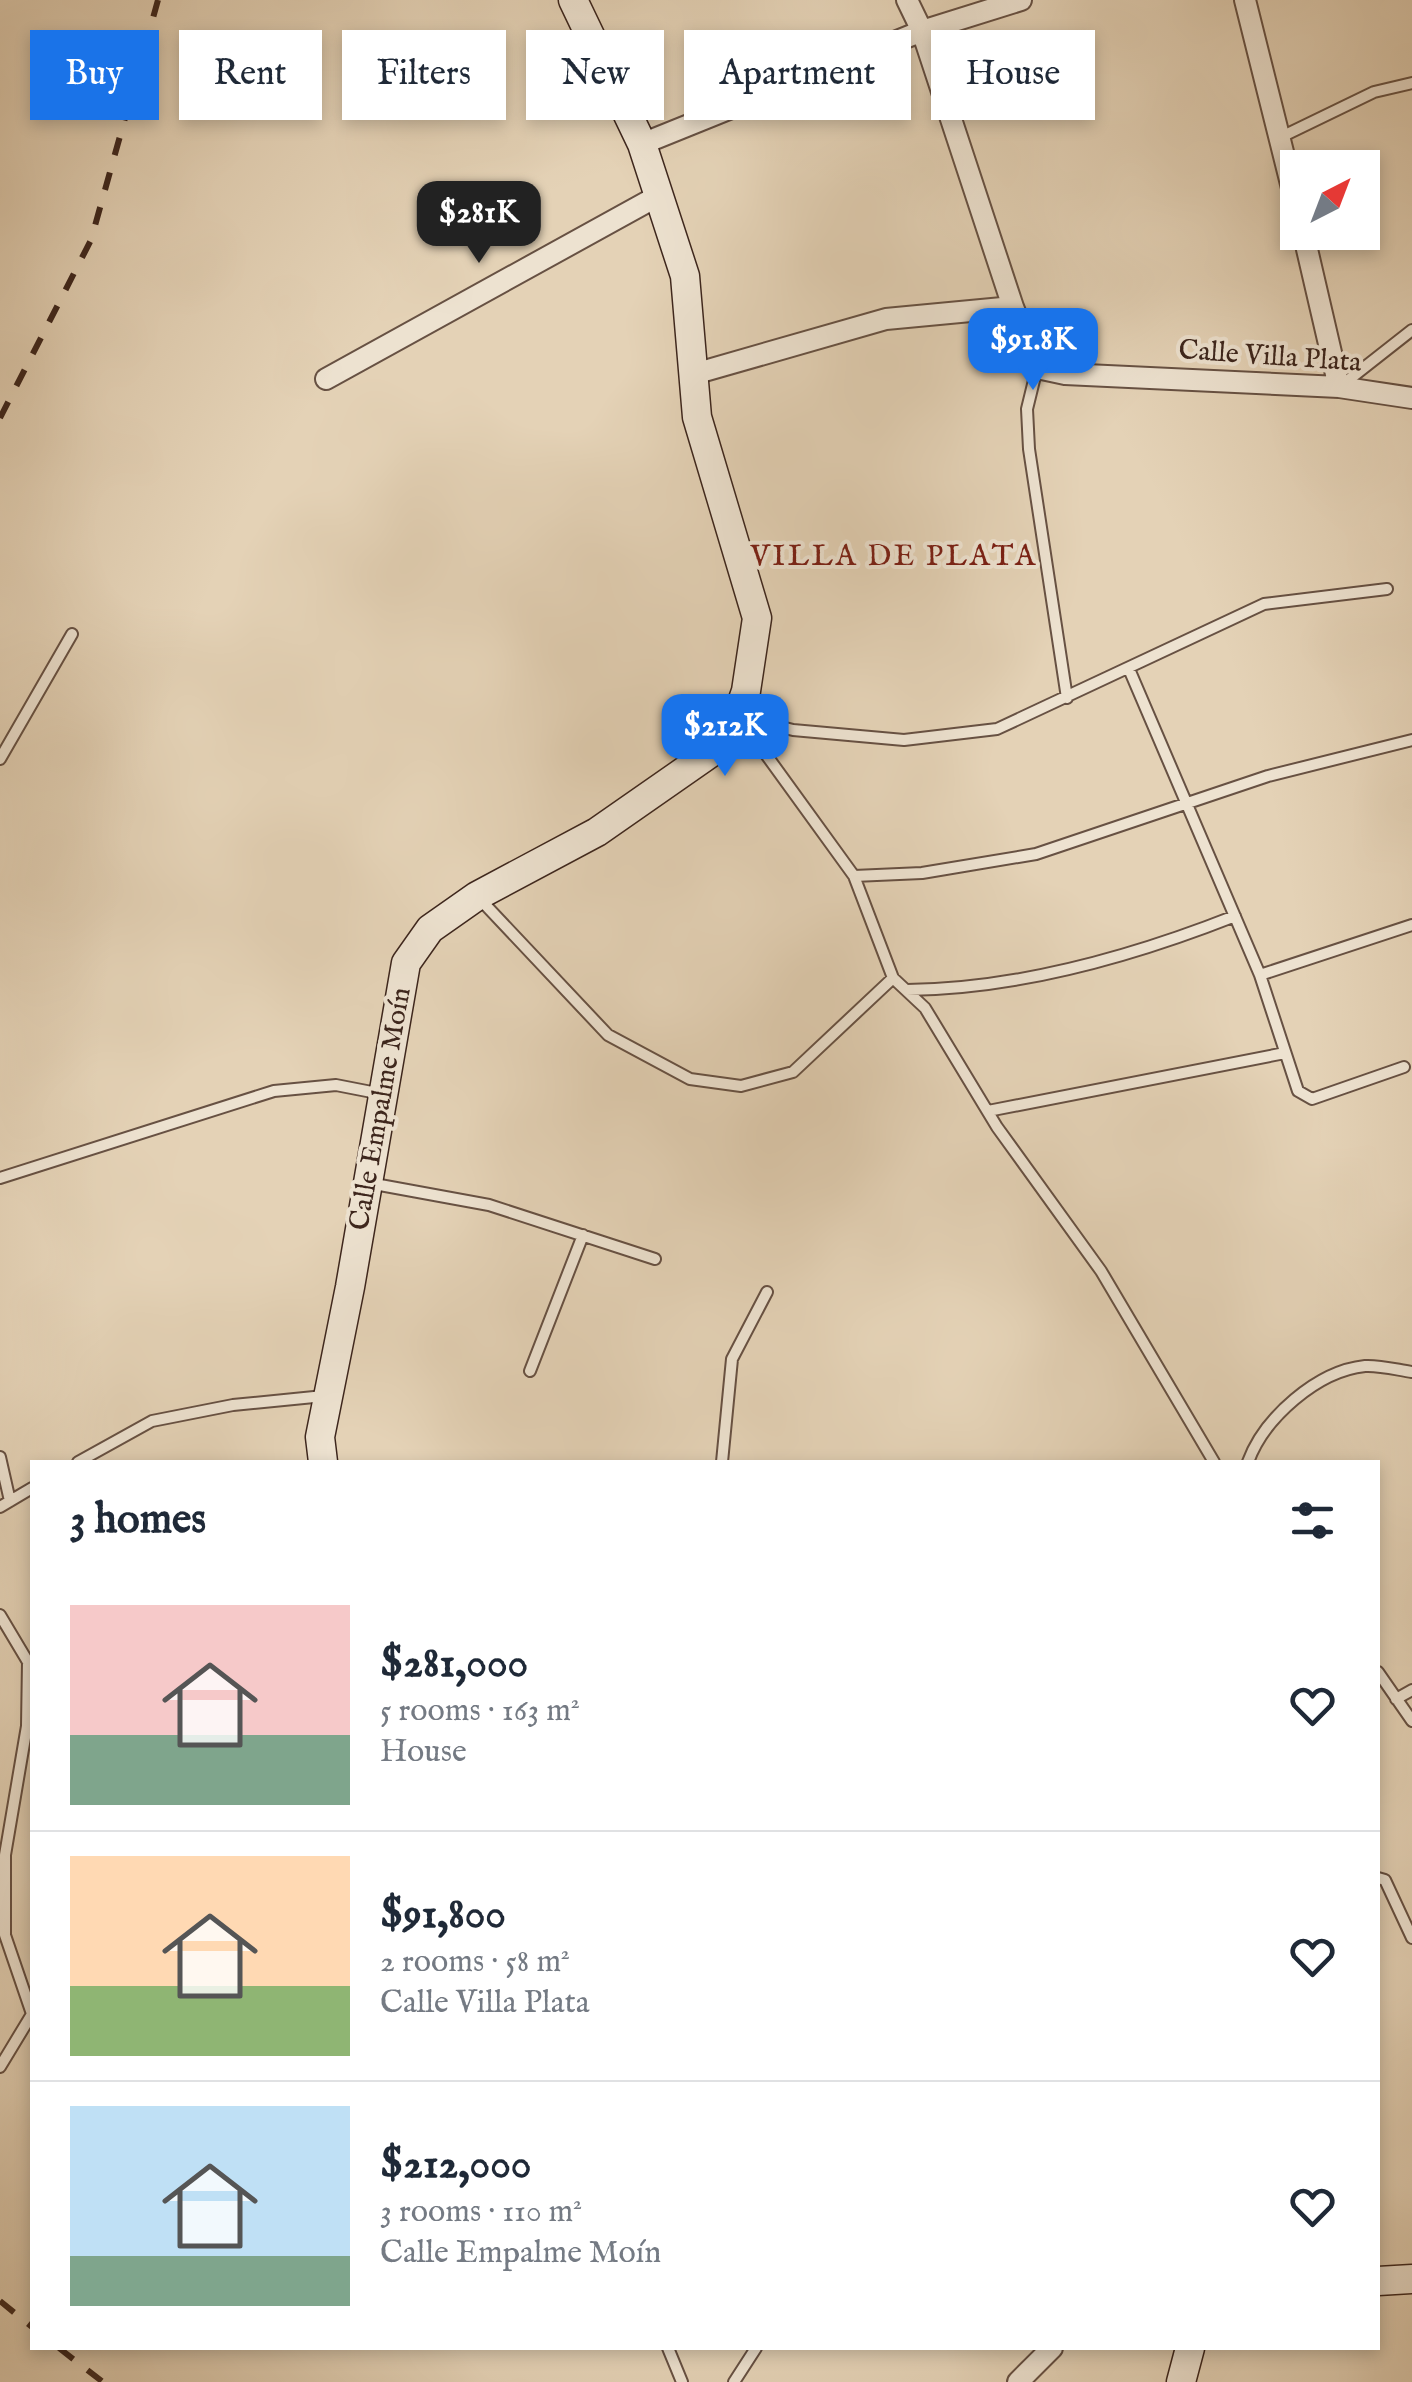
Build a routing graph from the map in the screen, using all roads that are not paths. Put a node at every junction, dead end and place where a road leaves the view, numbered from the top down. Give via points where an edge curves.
1 (573, 0) edge
2 (907, 0) edge
3 (1021, 0) edge
4 (1245, 0) edge
5 (922, 31) junction
6 (1412, 84) edge
7 (1277, 139) junction
8 (642, 144) junction
9 (1280, 150) edge
10 (656, 197) junction
11 (1307, 250) edge
12 (1013, 307) junction
13 (1412, 330) edge
14 (1037, 368) junction
15 (694, 374) junction
16 (326, 379) dead end
17 (1338, 388) junction
18 (1412, 398) edge
19 (1387, 589) dead end
20 (72, 634) dead end
21 (1129, 669) junction
22 (1067, 698) junction
23 (738, 716) junction
24 (1412, 740) edge
25 (0, 759) edge
26 (1187, 804) junction
27 (854, 876) junction
28 (476, 896) junction
29 (1235, 916) junction
30 (1412, 925) edge
31 (1260, 975) junction
32 (893, 978) junction
33 (906, 990) junction
34 (1285, 1053) junction
35 (1404, 1068) dead end
36 (384, 1094) junction
37 (988, 1111) junction
38 (0, 1178) edge
39 (368, 1182) junction
40 (583, 1235) junction
41 (656, 1259) dead end
42 (766, 1292) dead end
43 (530, 1371) dead end
44 (1412, 1372) edge
45 (328, 1396) junction
46 (0, 1458) edge
47 (82, 1460) edge
48 (323, 1460) edge
49 (722, 1460) edge
50 (1213, 1460) edge
51 (1249, 1460) edge
52 (30, 1489) edge
53 (5, 1504) edge
54 (0, 1614) edge
55 (1380, 1675) edge
56 (1412, 1690) edge
57 (1396, 1699) junction
58 (1412, 1721) edge
59 (1380, 1879) edge
60 (1412, 1938) edge
61 (30, 2008) edge
62 (30, 2017) edge
63 (0, 2067) edge
64 (1412, 2279) edge
65 (1380, 2281) edge
66 (669, 2350) edge
67 (755, 2350) edge
68 (1050, 2350) edge
69 (1190, 2350) edge
70 (682, 2382) edge
71 (734, 2382) edge
72 (1018, 2382) edge
73 (1182, 2382) edge

1 - 8 street, Calle Empalme Moín
2 - 5 street
3 - 5 street
4 - 7 street
5 - 8 street
5 - 12 street
6 - 7 lane via 1374,92
7 - 9 street
8 - 10 street, Calle Empalme Moín
10 - 15 street, Calle Empalme Moín via 685,276
10 - 16 street
11 - 17 street
12 - 14 street
12 - 15 street via 886,319
13 - 17 lane
14 - 17 street, Calle Villa Plata
14 - 22 lane via 1027,409 1029,448
15 - 23 street, Calle Empalme Moín via 698,417 757,618
17 - 18 street, Calle Villa Plata
19 - 21 lane via 1264,604
20 - 25 lane
21 - 22 lane
21 - 26 lane
22 - 23 lane via 997,730 904,740 793,730
23 - 27 lane
23 - 28 street, Calle Empalme Moín via 729,740 699,763 597,832
24 - 26 lane
26 - 27 lane via 1036,854 922,873
26 - 29 lane
27 - 32 lane
28 - 32 lane via 608,1035 690,1078 741,1086 793,1072
28 - 36 street, Calle Empalme Moín via 430,929 406,963
29 - 31 lane
29 - 33 lane via 1143,952 946,989
30 - 31 lane
31 - 34 lane
32 - 33 lane
33 - 37 lane via 926,1008
34 - 35 lane via 1298,1091 1312,1099
34 - 37 lane
36 - 38 lane via 336,1084 274,1091
36 - 39 street, Calle Empalme Moín
37 - 50 lane via 1102,1271
39 - 40 lane via 489,1205
39 - 45 street, Calle Empalme Moín
40 - 41 lane
40 - 43 lane
42 - 49 lane via 732,1359
44 - 51 lane via 1366,1366 1336,1373 1268,1426
45 - 47 lane via 152,1421
45 - 48 street, Calle Empalme Moín
46 - 53 lane
52 - 53 lane
54 - 61 lane via 28,1662 27,1726 5,1855 5,1934
55 - 57 lane
56 - 57 lane
57 - 58 lane
59 - 60 lane
62 - 63 lane
64 - 65 street
66 - 70 lane
67 - 71 lane
68 - 72 street
69 - 73 street

